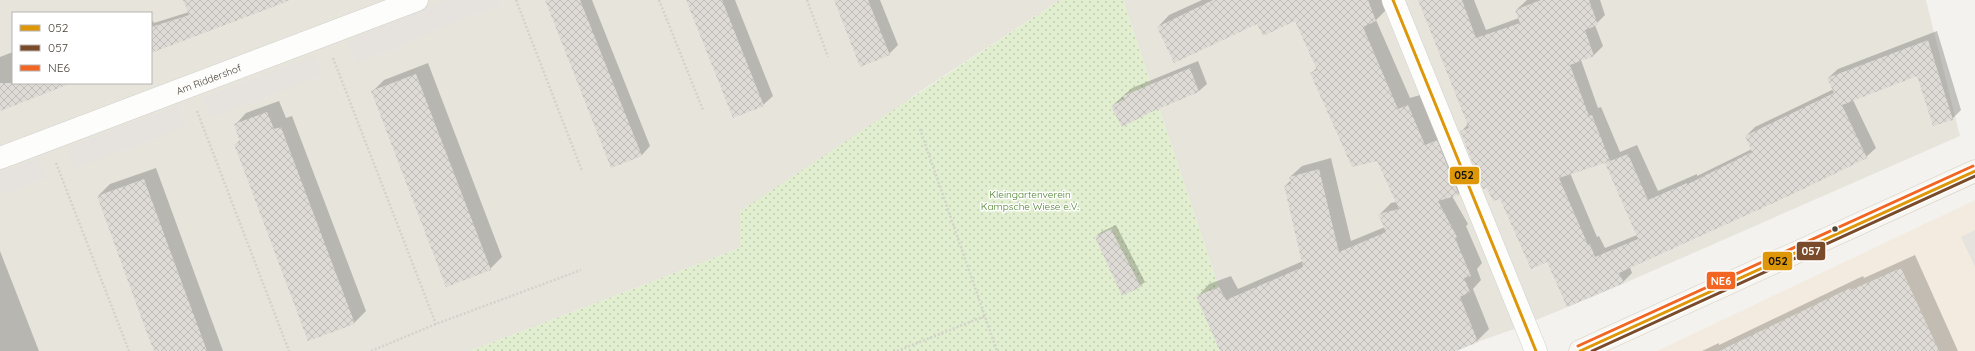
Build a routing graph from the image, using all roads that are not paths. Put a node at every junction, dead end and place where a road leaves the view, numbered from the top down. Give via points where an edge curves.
1 (416, 0) edge
2 (1393, 0) edge
3 (0, 158) edge
4 (1975, 171) edge
5 (1536, 351) edge
6 (1580, 351) edge

1 - 3 street, Am Riddershof
2 - 5 street
4 - 6 main road

